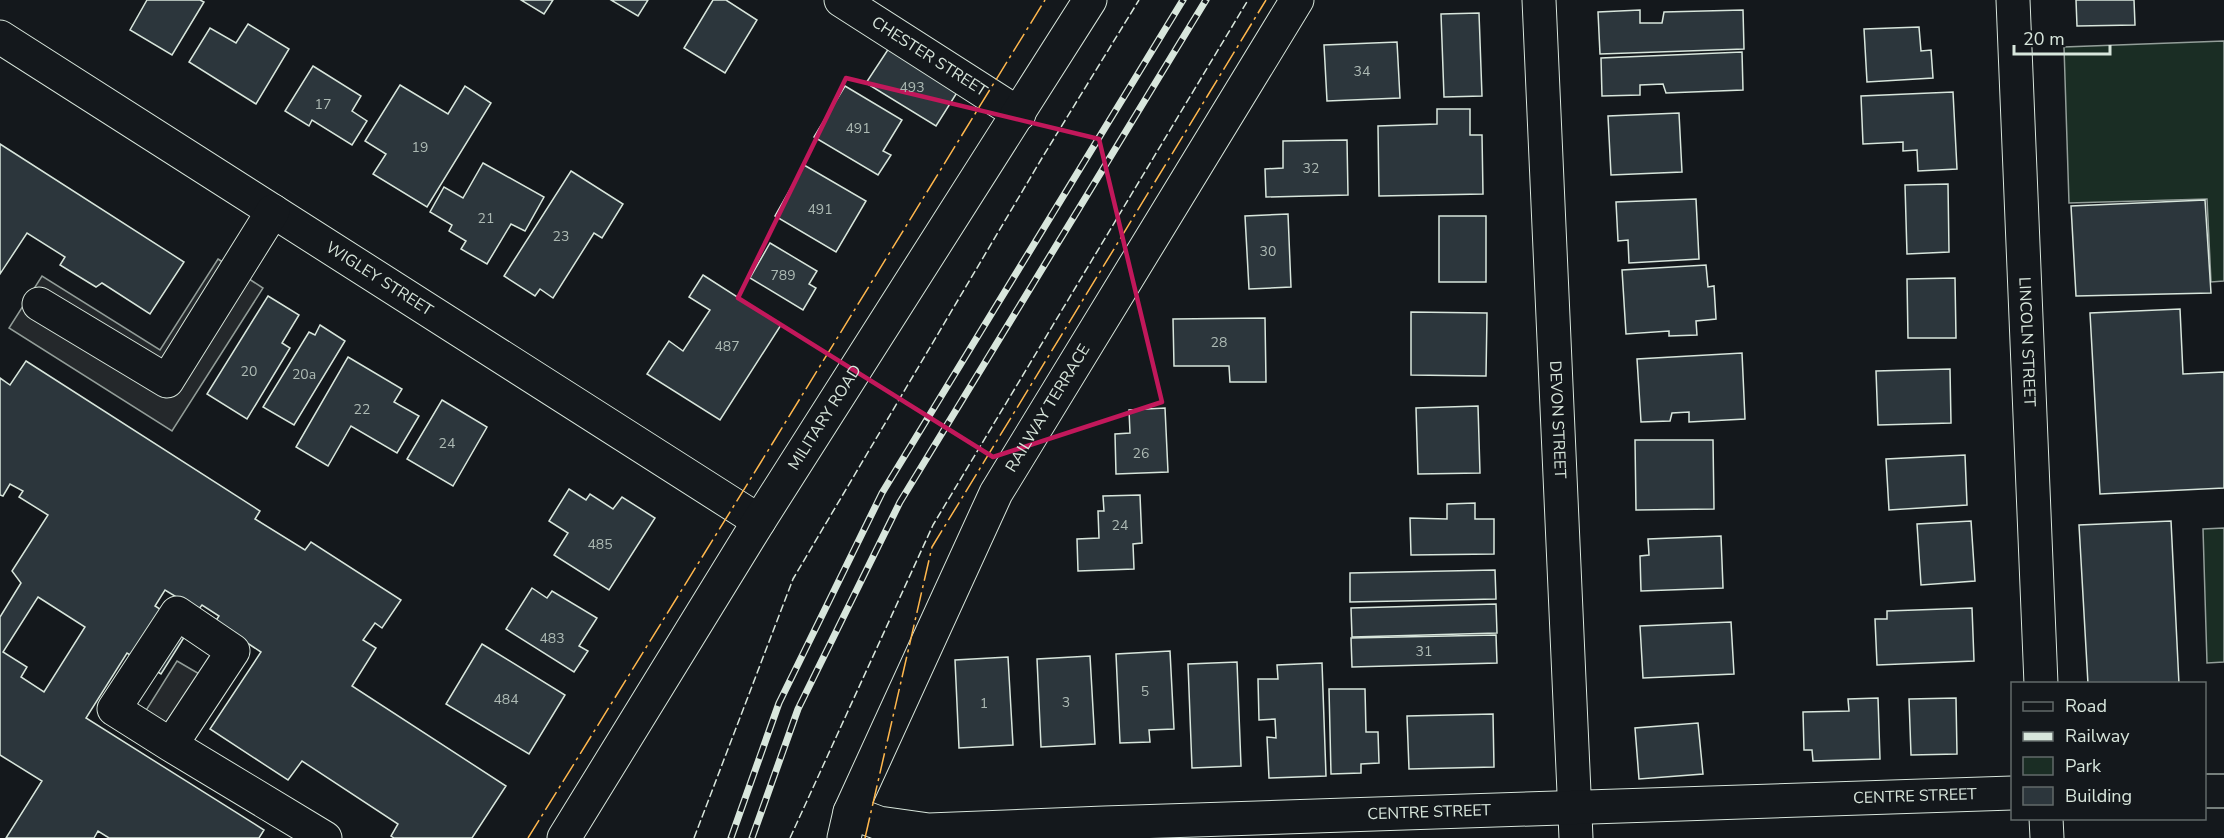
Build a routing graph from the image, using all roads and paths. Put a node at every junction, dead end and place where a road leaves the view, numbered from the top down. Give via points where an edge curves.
1 (841, 0) edge
2 (1090, 0) edge
3 (1298, 0) edge
4 (1539, 0) edge
5 (2013, 0) edge
6 (0, 37) edge
7 (1019, 114) junction
8 (273, 211) junction
9 (39, 304) dead end
10 (759, 521) junction
11 (2041, 682) edge
12 (171, 745) dead end
13 (2206, 791) edge
14 (2224, 791) edge
15 (2011, 794) edge
16 (2046, 820) edge
17 (1575, 823) edge
18 (847, 825) edge
19 (1104, 830) edge
20 (325, 838) edge
21 (564, 838) edge
22 (2047, 838) edge

1 - 7 street, CHESTER STREET
2 - 7 street, MILITARY ROAD
3 - 18 street, RAILWAY TERRACE via 996,493
4 - 17 street, DEVON STREET
5 - 11 street, LINCOLN STREET
6 - 8 street, WIGLEY STREET
7 - 10 street, MILITARY ROAD
8 - 9 street via 167,381
8 - 10 street, WIGLEY STREET
10 - 21 street, MILITARY ROAD
12 - 20 street
13 - 14 street
15 - 17 street, CENTRE STREET
16 - 22 street
17 - 19 street, CENTRE STREET
18 - 19 street, CENTRE STREET via 879,823 929,830

